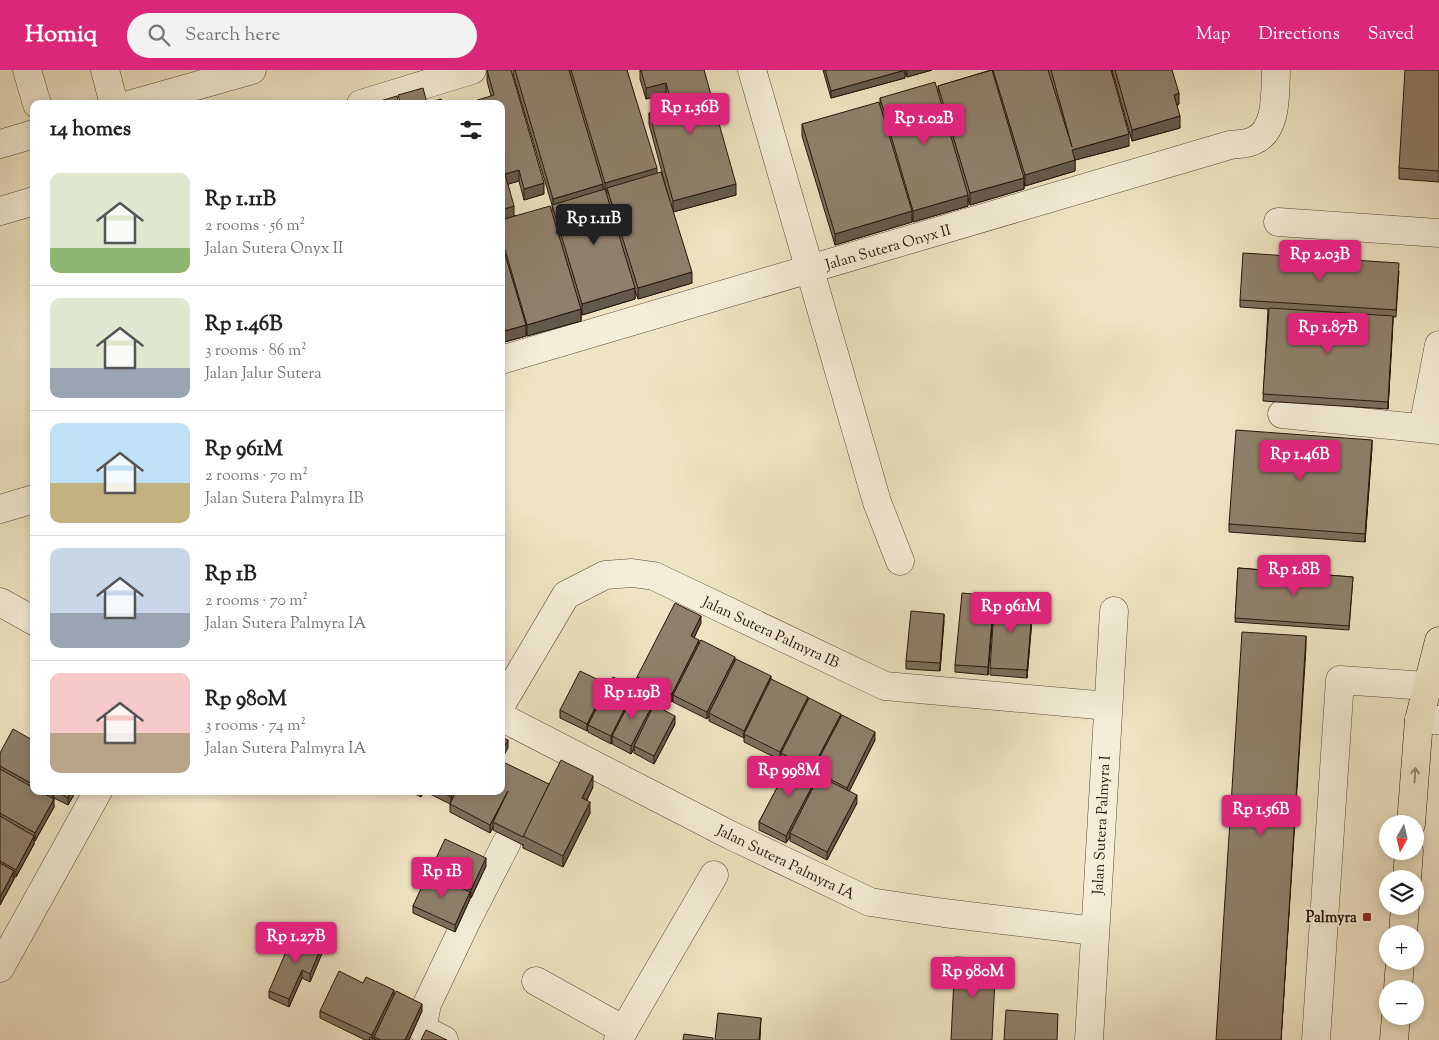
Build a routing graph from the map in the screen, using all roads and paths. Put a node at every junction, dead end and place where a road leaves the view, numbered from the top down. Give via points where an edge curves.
1 (26, 70) edge
2 (105, 70) edge
3 (252, 70) edge
4 (472, 70) edge
5 (752, 70) edge
6 (1276, 70) edge
7 (35, 100) edge
8 (113, 100) edge
9 (146, 100) edge
10 (374, 100) edge
11 (30, 135) edge
12 (0, 144) edge
13 (30, 202) edge
14 (0, 211) edge
15 (1278, 222) dead end
16 (1439, 233) edge
17 (810, 270) junction
18 (1439, 345) edge
19 (505, 359) edge
20 (1282, 414) dead end
21 (1431, 429) edge
22 (30, 500) edge
23 (0, 509) edge
24 (900, 561) dead end
25 (0, 602) edge
26 (1114, 611) dead end
27 (30, 618) edge
28 (1439, 641) edge
29 (1427, 686) junction
30 (505, 698) edge
31 (1108, 706) junction
32 (505, 719) edge
33 (1429, 720) edge
34 (96, 795) edge
35 (1413, 815) edge
36 (507, 842) edge
37 (714, 875) dead end
38 (1095, 931) junction
39 (0, 968) edge
40 (536, 981) dead end
41 (1395, 1025) edge
42 (621, 1035) edge
43 (427, 1036) edge
44 (1088, 1040) edge
45 (1316, 1040) edge
46 (1394, 1040) edge

1 - 7 street
2 - 8 street
3 - 9 street
4 - 10 street
5 - 17 street
6 - 17 street, Jalan Sutera Onyx II via 1269,126 1253,141 1230,145
11 - 12 street
13 - 14 street
15 - 16 street
17 - 19 street, Jalan Sutera Onyx II
17 - 24 street via 877,502
18 - 21 street
20 - 21 street
22 - 23 street
25 - 27 street
26 - 31 street, Jalan Sutera Palmyra I
28 - 29 main road
29 - 33 main road
29 - 45 street via 1340,680
30 - 31 street, Jalan Sutera Palmyra IB via 566,595 605,576 632,573 654,576 885,686
31 - 38 street, Jalan Sutera Palmyra I
32 - 38 street, Jalan Sutera Palmyra IA via 870,902
35 -> 33 main road
34 - 39 street
36 - 43 street via 427,1004
37 - 42 street
38 - 44 street, Jalan Sutera Palmyra I
40 - 42 street
41 - 46 main road

